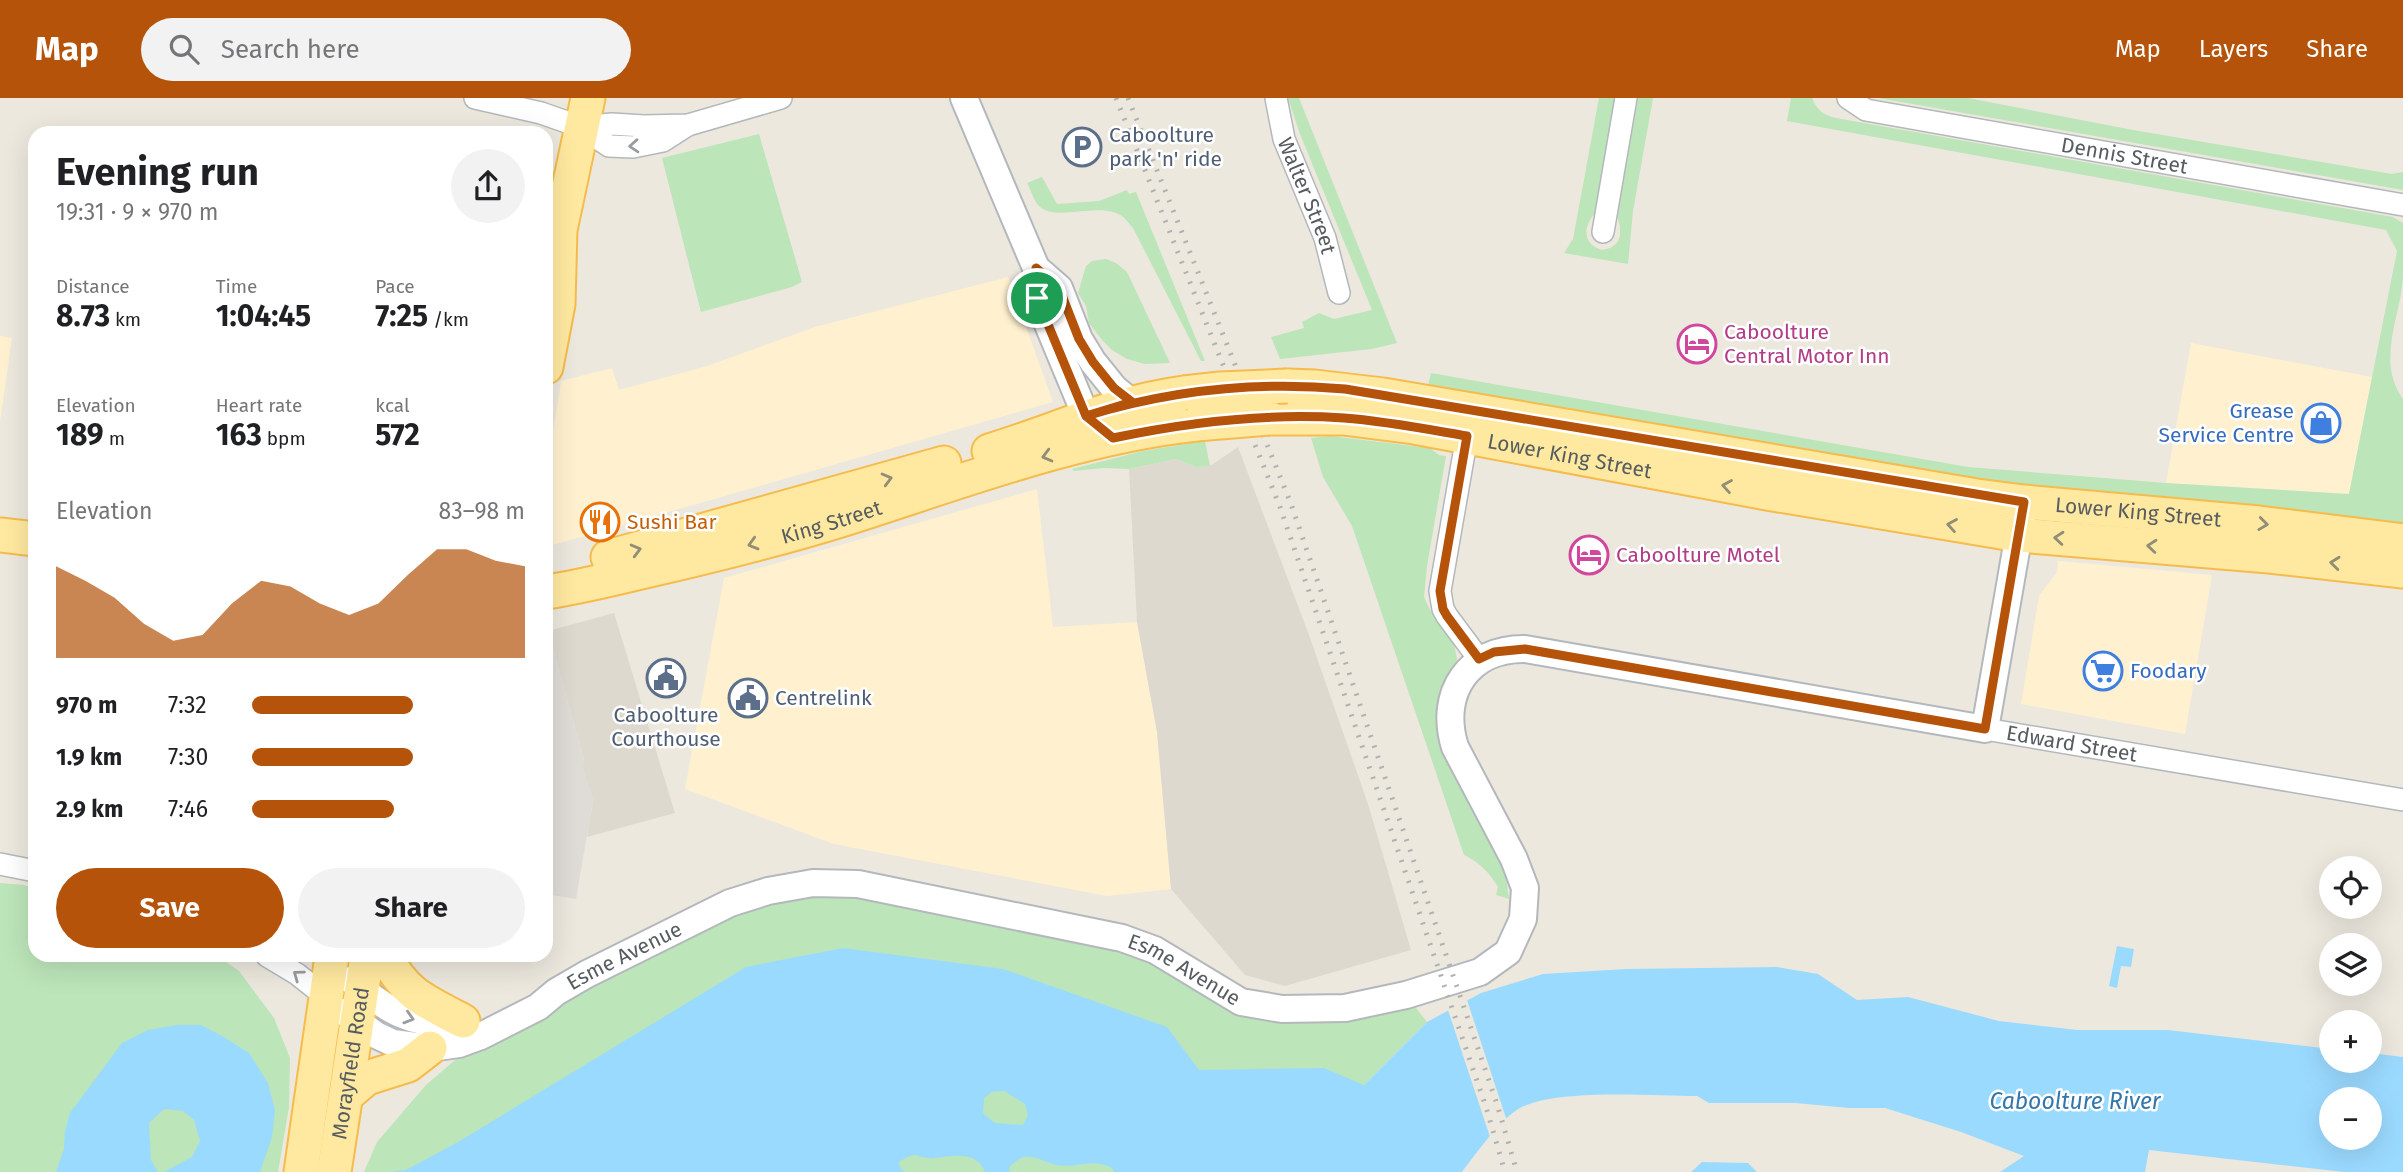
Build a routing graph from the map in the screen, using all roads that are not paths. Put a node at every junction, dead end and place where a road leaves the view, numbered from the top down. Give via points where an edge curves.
1 (475, 98) edge
2 (781, 98) edge
3 (964, 98) edge
4 (1276, 98) edge
5 (1626, 98) edge
6 (1848, 98) edge
7 (585, 113) edge
8 (2403, 205) edge
9 (560, 230) junction
10 (1603, 232) dead end
11 (553, 245) edge
12 (1036, 268) junction
13 (1339, 293) dead end
14 (553, 330) edge
15 (1132, 402) junction
16 (1086, 416) junction
17 (1467, 436) junction
18 (1113, 438) junction
19 (2024, 502) junction
20 (0, 512) edge
21 (28, 515) edge
22 (0, 535) edge
23 (2019, 535) junction
24 (28, 538) edge
25 (2403, 541) edge
26 (553, 569) edge
27 (2403, 571) edge
28 (553, 590) edge
29 (1479, 659) junction
30 (1985, 729) junction
31 (2403, 800) edge
32 (0, 864) edge
33 (28, 870) edge
34 (277, 962) edge
35 (328, 962) edge
36 (332, 962) edge
37 (367, 962) edge
38 (388, 962) edge
39 (362, 990) junction
40 (556, 992) junction
41 (326, 998) junction
42 (463, 1021) junction
43 (357, 1023) junction
44 (430, 1048) junction
45 (347, 1095) junction
46 (301, 1172) edge
47 (334, 1172) edge

1 - 7 street via 541,113
2 - 7 street via 688,125 612,124
3 - 12 street
4 - 13 street, Walter Street via 1284,139 1325,239
5 - 10 street
6 - 8 street, Dennis Street via 1866,110
7 - 9 main road
9 - 11 main road
9 - 14 main road
12 - 15 street via 1059,288 1093,362
12 - 16 street via 1037,298
15 - 16 main road, Lower King Street
15 - 19 main road, Lower King Street, bridge via 1232,388 1345,389
16 - 18 street
26 -> 16 main road, King Street via 984,452
17 - 18 main road, Lower King Street, bridge via 1376,422 1300,418 1196,424
23 -> 17 main road, Lower King Street via 1768,494
17 - 29 street via 1440,591 1447,616
18 -> 28 main road, King Street via 710,556
19 - 23 street
19 -> 25 main road, Lower King Street
20 - 21 main road
22 - 24 main road
27 -> 23 main road, Lower King Street
23 - 30 street
29 - 30 street, Edward Street via 1494,652 1525,649
29 - 40 street, Esme Avenue via 1457,688 1450,710 1450,733 1525,888 1523,919 1508,952 1480,972 1345,1008 1282,1009 1241,1002 1155,950 1122,938 858,884 813,883 730,903
30 - 31 street, Edward Street
32 - 33 street
41 -> 34 street
35 - 41 main road, Morayfield Road
36 - 39 street, Esme Avenue
37 - 39 main road, Morayfield Road
38 - 42 main road via 409,991
39 -> 42 street, Esme Avenue via 400,1016 443,1024
39 - 43 main road, Morayfield Road
40 - 42 street, Esme Avenue
40 - 44 street, Esme Avenue via 538,1007 481,1036
41 - 43 street, Esme Avenue
41 - 46 main road, Morayfield Road
43 - 44 street, Esme Avenue via 393,1043
43 - 45 main road, Morayfield Road
44 - 45 main road via 408,1065 367,1078
45 - 47 main road, Morayfield Road

